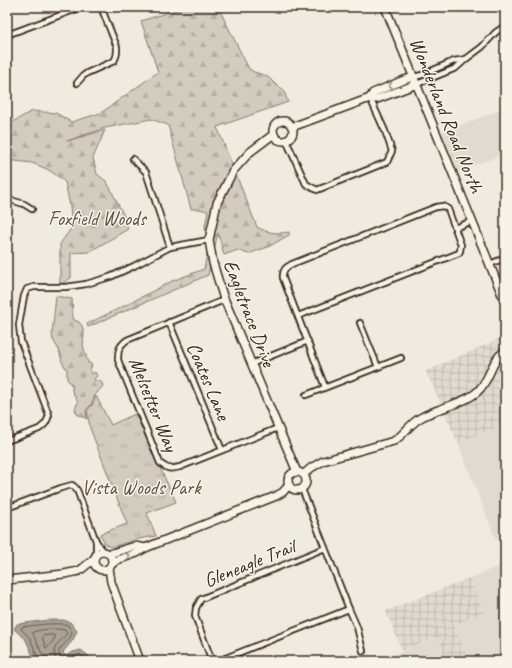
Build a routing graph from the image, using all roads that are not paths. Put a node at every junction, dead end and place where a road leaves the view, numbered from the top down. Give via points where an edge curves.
1 (82, 7) edge
2 (101, 7) edge
3 (385, 7) edge
4 (505, 26) edge
5 (7, 35) edge
6 (466, 59) junction
7 (414, 77) junction
8 (77, 83) dead end
9 (417, 84) junction
10 (370, 98) junction
11 (292, 127) junction
12 (274, 134) junction
13 (286, 140) junction
14 (133, 159) dead end
15 (7, 199) edge
16 (32, 209) dead end
17 (472, 221) junction
18 (455, 228) junction
19 (209, 240) junction
20 (170, 247) junction
21 (505, 258) edge
22 (490, 264) junction
23 (224, 300) junction
24 (505, 302) edge
25 (298, 316) junction
26 (169, 322) junction
27 (360, 323) dead end
28 (308, 341) junction
29 (505, 351) edge
30 (401, 358) dead end
31 (251, 364) junction
32 (378, 366) junction
33 (325, 387) junction
34 (306, 395) dead end
35 (278, 428) junction
36 (7, 441) edge
37 (222, 450) junction
38 (300, 473) junction
39 (290, 485) junction
40 (302, 489) junction
41 (7, 508) edge
42 (96, 541) junction
43 (145, 548) junction
44 (325, 548) junction
45 (106, 553) junction
46 (95, 557) junction
47 (110, 566) junction
48 (83, 568) junction
49 (99, 570) junction
50 (7, 580) edge
51 (111, 582) junction
52 (349, 609) junction
53 (363, 651) dead end
54 (140, 661) edge
55 (212, 661) edge
56 (218, 661) edge

1 - 5 street
2 - 8 street via 117,47 116,58 83,76
3 - 7 street, Wonderland Road North
4 - 6 street
6 - 7 street via 454,61
6 - 9 street via 456,68
7 - 9 street, Wonderland Road North
7 -> 10 street via 373,93
9 - 10 street via 377,99
9 - 17 street, Wonderland Road North
10 - 11 street
10 - 13 street via 392,151 387,162 317,190 306,184
11 - 12 street via 286,121 277,123
11 - 13 street via 292,134
12 - 13 street via 279,139
12 - 19 street, Eagletrace Drive via 250,152 233,171 217,203
14 - 20 street via 146,172
15 - 16 street
17 - 18 street
17 - 22 street, Wonderland Road North
18 - 25 street via 461,246 458,253
18 - 25 street via 448,209 443,206 436,207 288,266 282,273
19 - 20 street
19 - 23 street, Eagletrace Drive
20 - 36 street via 134,266 86,284 27,289 19,334 49,415 44,426
21 - 22 street
22 - 24 street, Wonderland Road North
23 - 26 street, Melsetter Way
23 - 31 street, Eagletrace Drive
25 - 28 street
26 - 37 street, Coates Lane
26 - 37 street, Melsetter Way via 127,340 121,344 118,353 118,360 160,463 166,468 180,467
27 - 32 street
28 - 31 street
28 - 33 street
29 - 38 street via 496,359 486,382 472,396 421,417 394,441 323,461
30 - 32 street
31 - 35 street, Eagletrace Drive
32 - 33 street
33 - 34 street
35 - 37 street, Melsetter Way
35 - 38 street, Eagletrace Drive
38 - 39 street via 290,475
38 - 40 street via 306,480
39 - 40 street via 295,489
39 - 43 street via 276,496
40 - 44 street
41 - 42 street via 72,485 78,492
42 - 45 street
42 - 46 street
43 - 45 street via 135,546
47 -> 43 street via 117,560
44 - 52 street
44 - 55 street, Gleneagle Trail via 201,599 195,616
45 - 46 street via 101,552
45 - 47 street via 112,559
46 - 48 street
46 - 49 street via 94,564
47 - 49 street
47 - 51 street
48 - 49 street
48 - 50 street via 64,574
49 - 51 street
51 - 54 street
52 - 53 street
52 - 56 street

